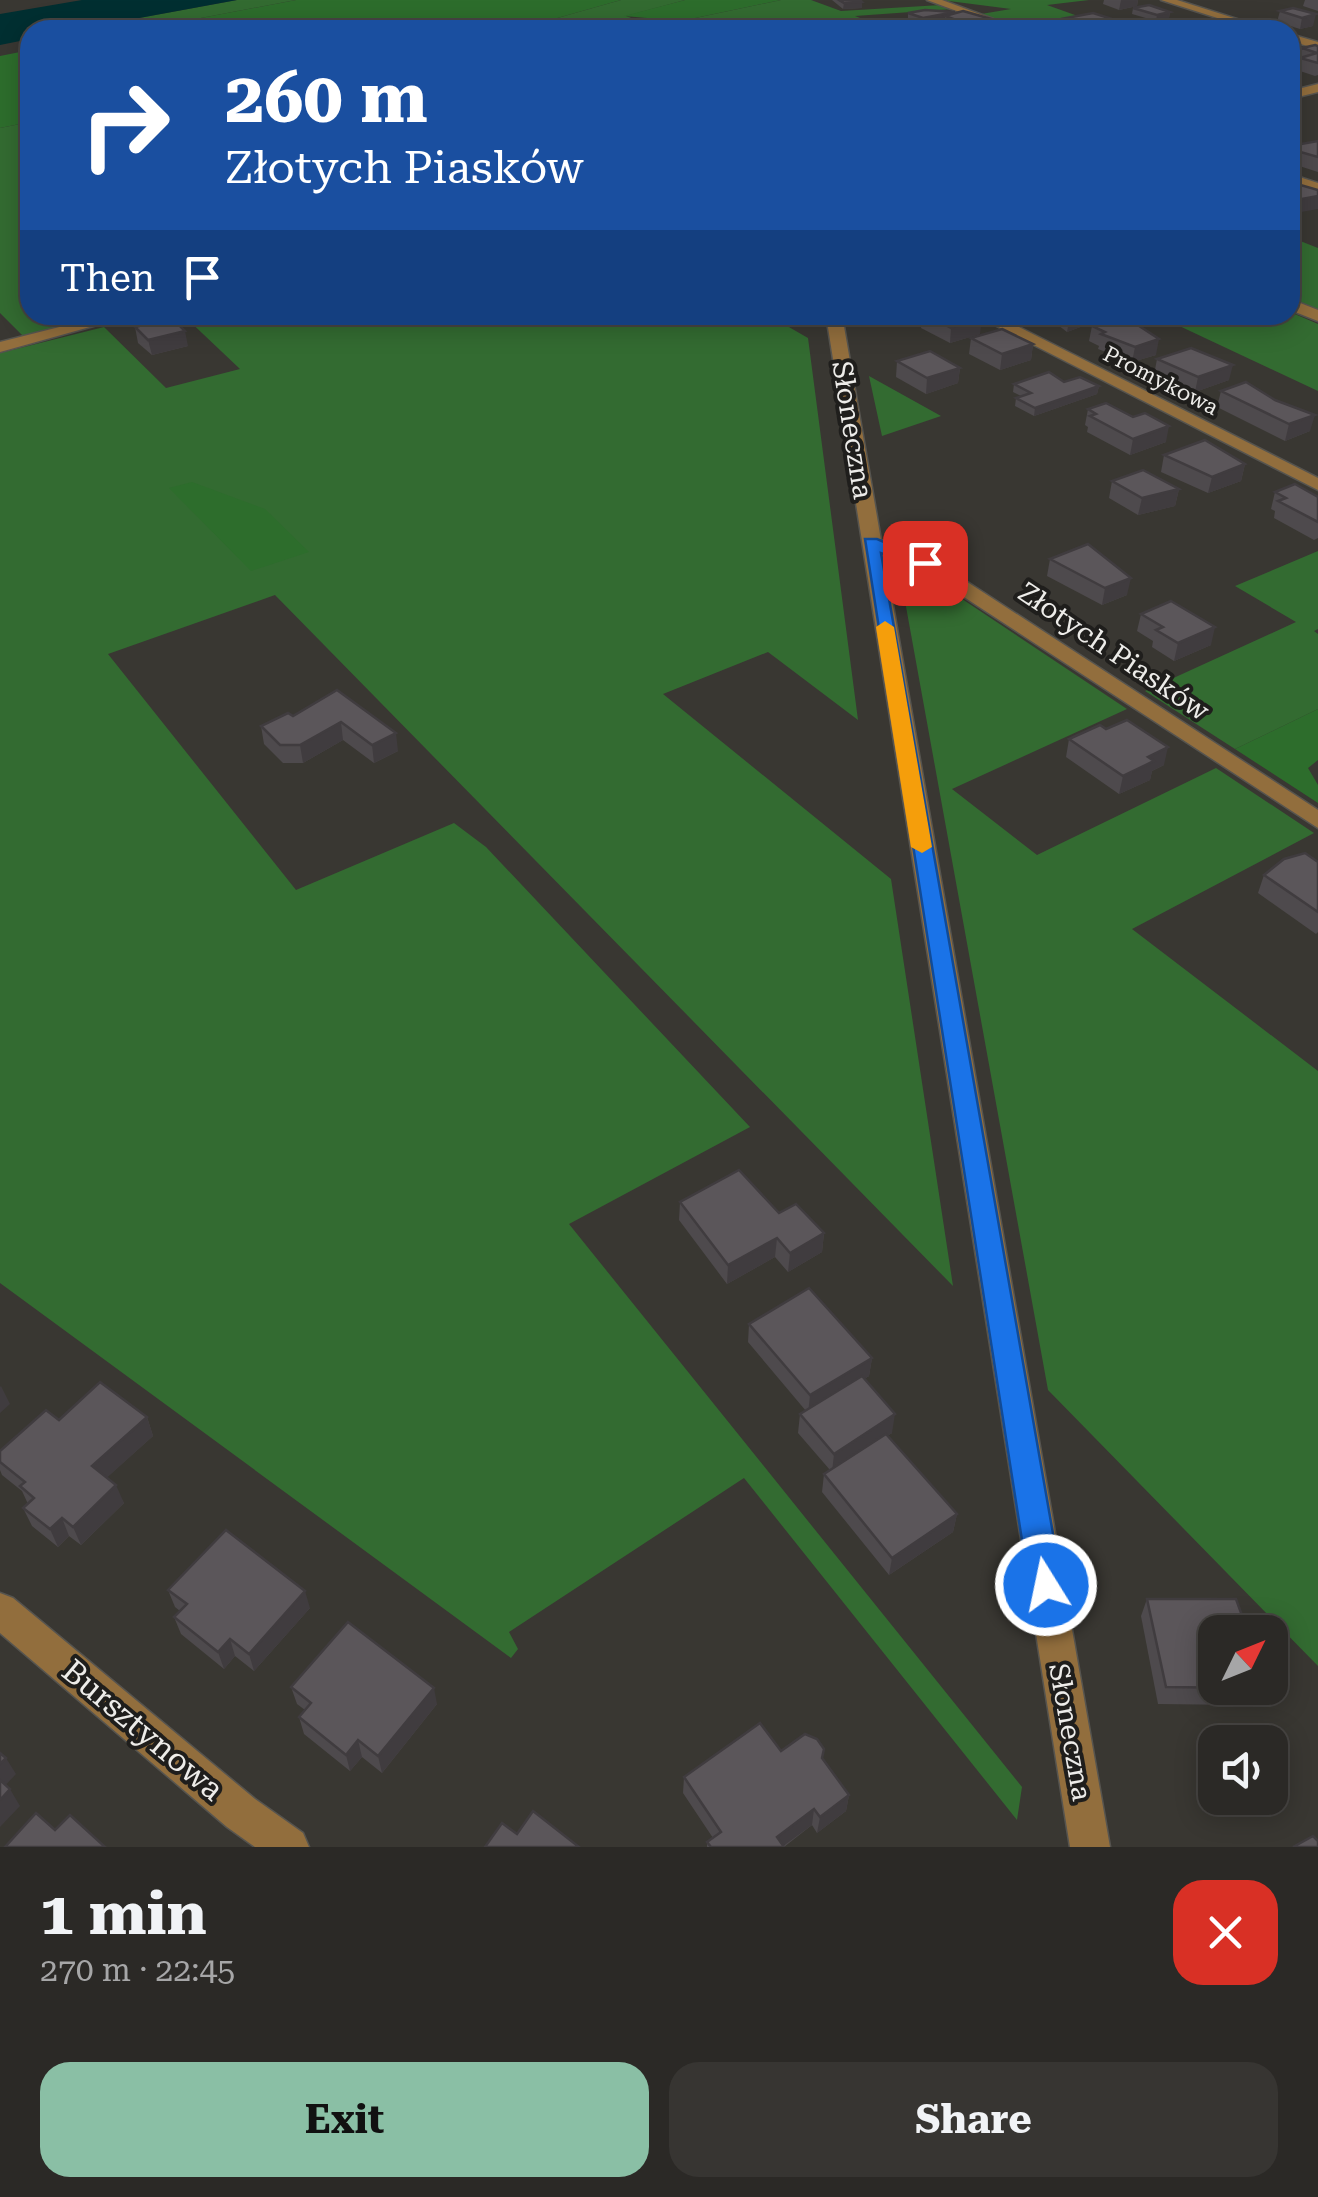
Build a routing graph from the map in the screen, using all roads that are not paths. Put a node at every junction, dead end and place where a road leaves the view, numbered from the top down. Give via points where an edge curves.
1 (932, 0) edge
2 (1166, 0) edge
3 (989, 20) edge
4 (1233, 20) edge
5 (87, 325) edge
6 (836, 325) edge
7 (1003, 325) edge
8 (0, 347) edge
9 (1318, 485) edge
10 (871, 543) junction
11 (1318, 821) edge
12 (0, 1610) edge
13 (290, 1847) edge
14 (1090, 1847) edge

1 - 3 street
2 - 4 street
5 - 8 street
6 - 10 street, Słoneczna
7 - 9 street, Promykowa
10 - 11 street, Złotych Piasków via 925,563
10 - 14 street, Słoneczna
12 - 13 street, Bursztynowa

